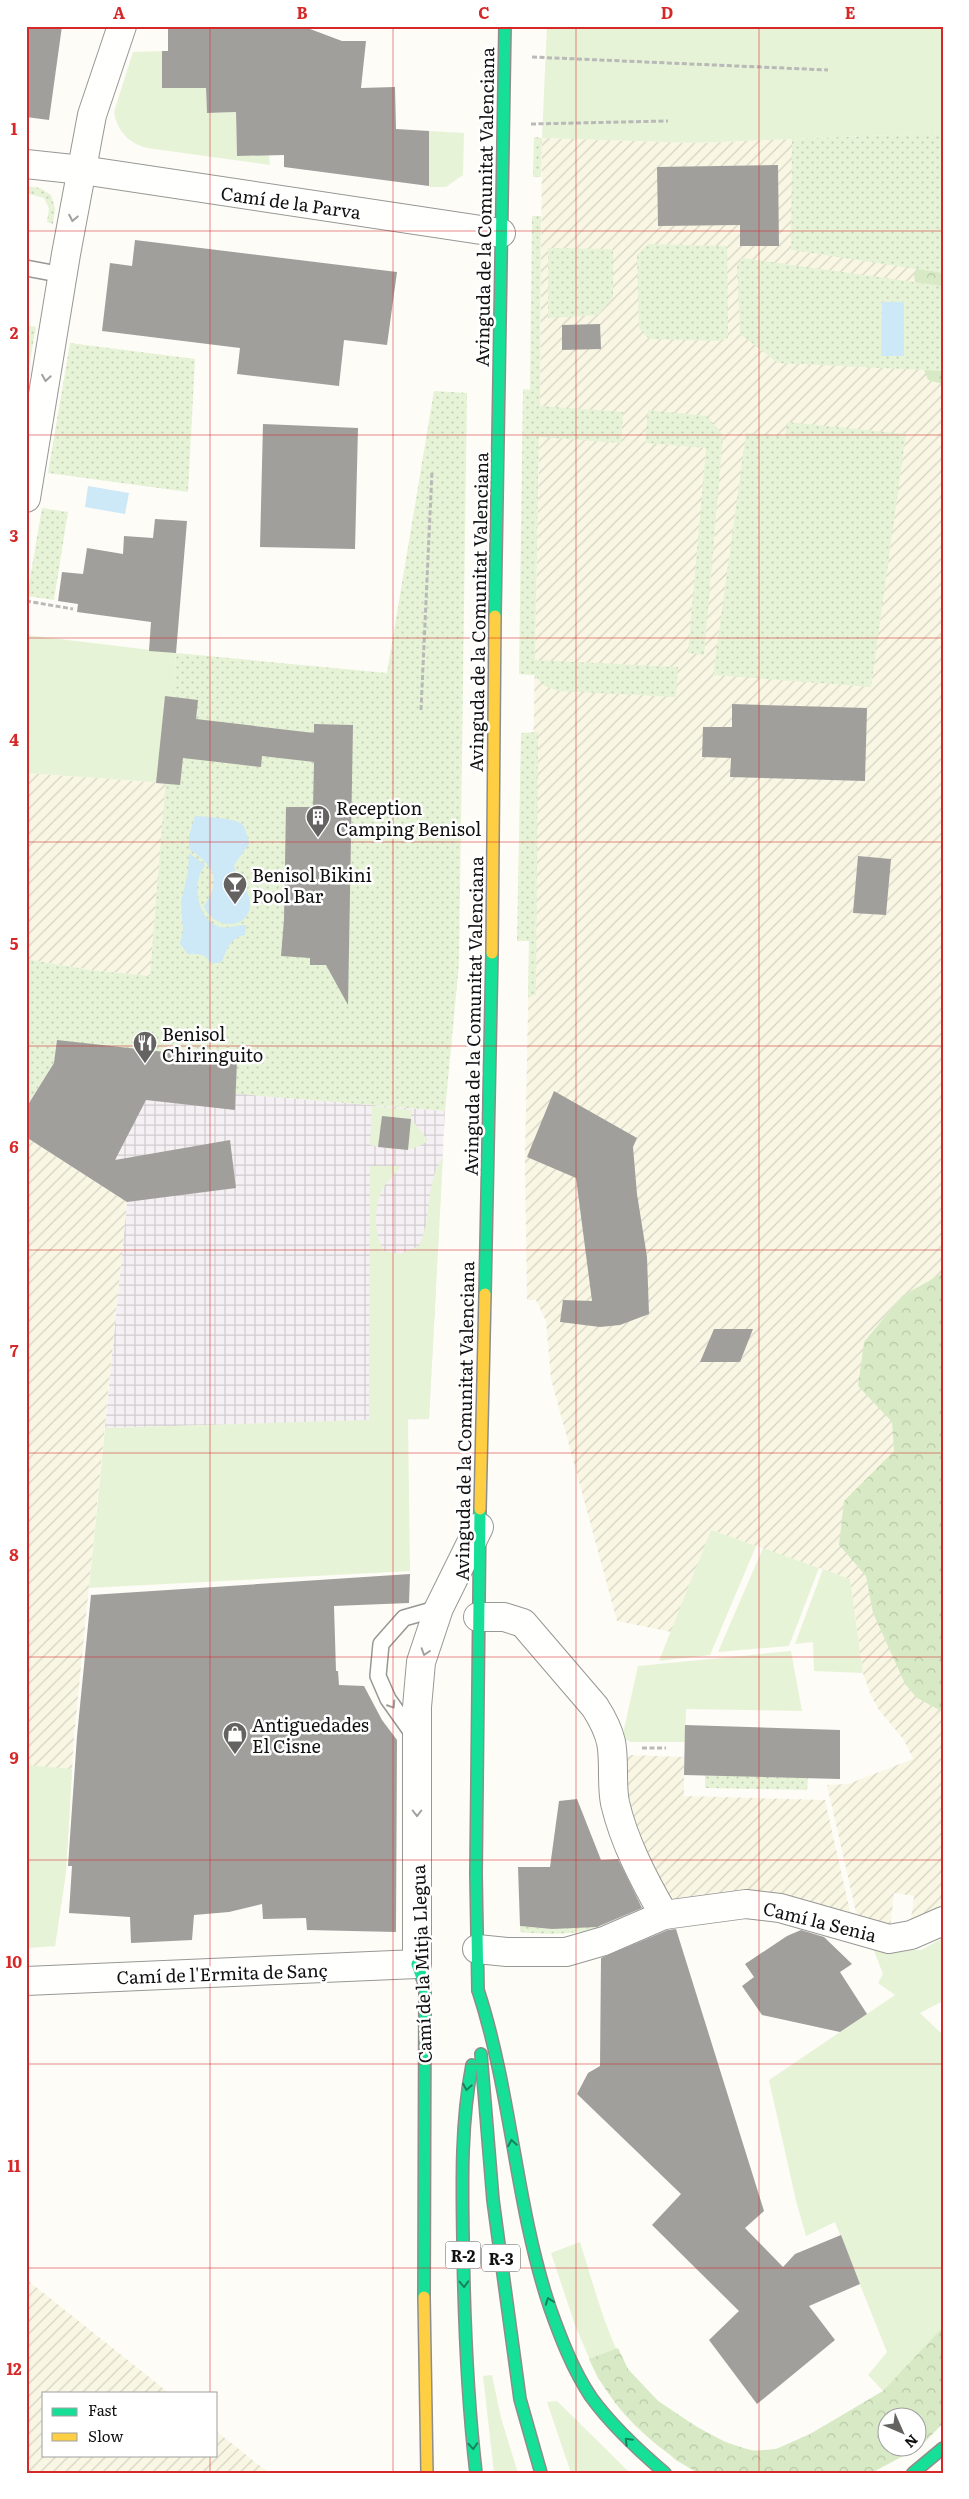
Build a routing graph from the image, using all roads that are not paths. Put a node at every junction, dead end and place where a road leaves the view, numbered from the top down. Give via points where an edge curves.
1 (122, 26) edge
2 (505, 26) edge
3 (26, 164) edge
4 (82, 170) junction
5 (501, 232) junction
6 (26, 268) edge
7 (63, 275) junction
8 (26, 498) edge
9 (479, 1527) junction
10 (439, 1608) junction
11 (478, 1617) junction
12 (416, 1740) junction
13 (664, 1914) junction
14 (943, 1920) edge
15 (478, 1949) junction
16 (417, 1964) junction
17 (26, 1981) edge
18 (478, 1990) junction
19 (480, 2040) junction
20 (943, 2448) edge
21 (427, 2473) edge
22 (476, 2473) edge
23 (541, 2473) edge
24 (665, 2473) edge
25 (913, 2473) edge

1 - 4 street via 92,115
2 - 5 main road, Avinguda de la Comunitat Valenciana
3 - 4 street, Camí de la Parva
4 - 5 street, Camí de la Parva
4 -> 7 street
5 - 9 main road, Avinguda de la Comunitat Valenciana via 494,866
6 - 7 lane
7 -> 8 street
9 - 10 street, Camí de la Mitja Llegua
9 - 11 main road, Avinguda de la Comunitat Valenciana
10 -> 12 street, Camí de la Mitja Llegua via 422,1662 416,1707
10 -> 12 lane via 404,1618 381,1644 378,1676 388,1699
11 - 13 street via 504,1617 524,1623 595,1707 611,1742 618,1815 633,1855
11 - 15 main road, Avinguda de la Comunitat Valenciana
12 -> 16 street, Camí de la Mitja Llegua
13 - 14 street, Camí la Senia via 755,1905 780,1908 890,1939 912,1935
13 - 15 street, Camí la Senia via 604,1941 566,1952
15 - 18 main road, Avinguda de la Comunitat Valenciana
16 - 17 street, Camí de l'Ermita de Sanç
16 - 21 main road, Camí de la Mitja Llegua via 425,1986
18 - 19 main road, R-3
24 -> 18 main road via 620,2432 575,2368 563,2339 540,2277 529,2232 498,2058
19 -> 22 main road, R-2 via 466,2088 463,2132 467,2354
19 - 23 main road, R-3 via 493,2200 520,2399
20 - 25 main road

